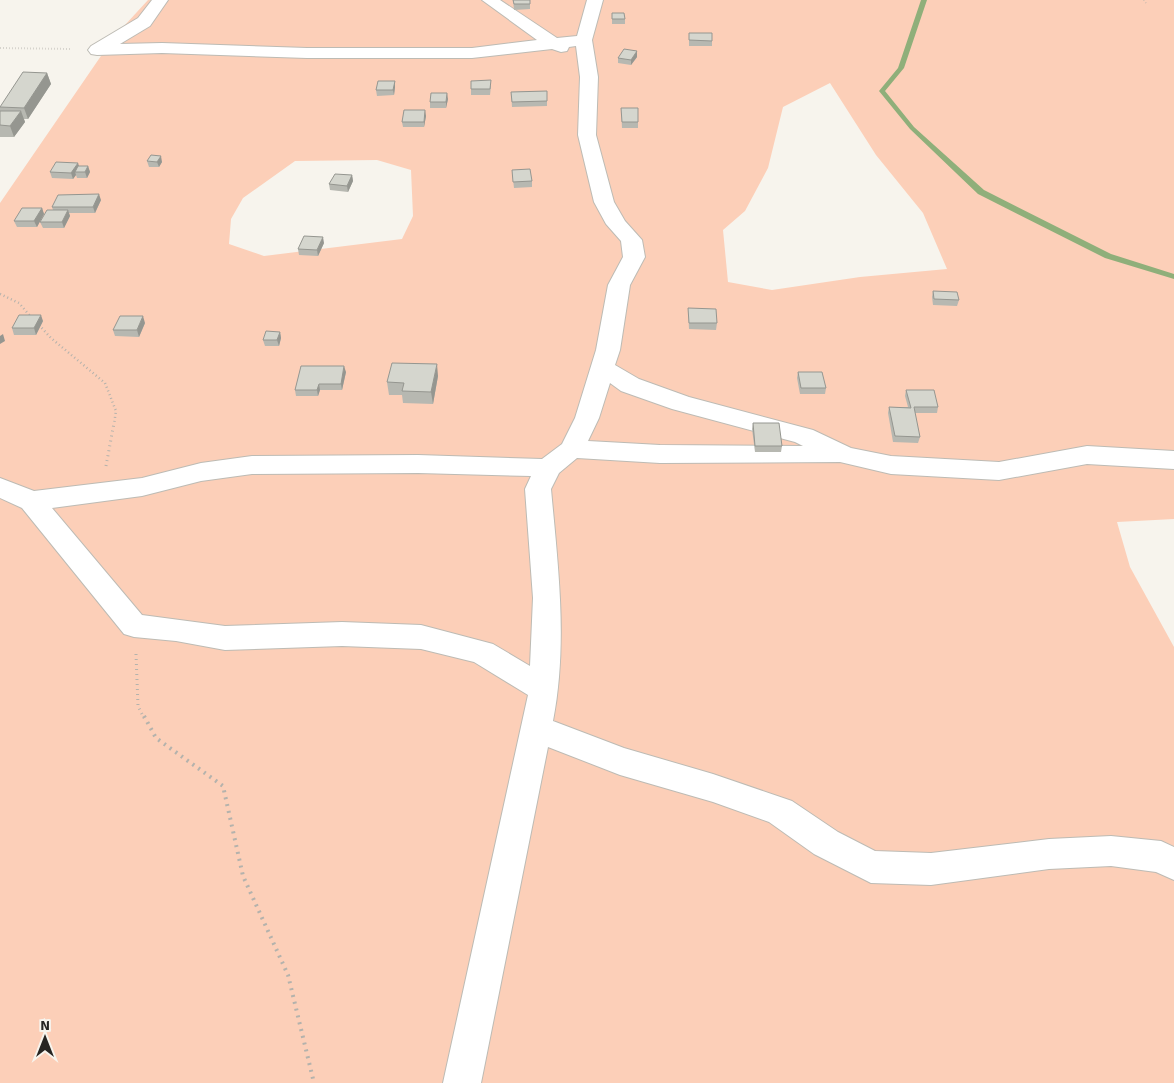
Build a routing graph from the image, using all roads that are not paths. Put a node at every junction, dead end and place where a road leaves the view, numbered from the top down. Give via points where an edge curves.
1 (160, 0) edge
2 (490, 0) edge
3 (595, 0) edge
4 (555, 44) junction
5 (586, 50) junction
6 (602, 367) junction
7 (572, 449) junction
8 (844, 455) junction
9 (1174, 460) edge
10 (548, 468) junction
11 (0, 487) edge
12 (31, 501) junction
13 (544, 690) junction
14 (536, 728) junction
15 (1174, 864) edge
16 (462, 1083) edge

1 - 4 street via 144,22 97,50 162,48 307,53 472,53
2 - 4 street
3 - 5 street
4 - 5 street
5 - 6 street via 589,77 587,134 604,202 616,224 631,240 634,258 619,285
6 - 7 street via 587,418
6 - 8 street via 630,385 804,436
7 - 8 street via 660,454
7 - 10 street
8 - 9 street via 891,465 999,471 1087,456
10 - 12 street via 418,464 252,465 202,472 142,487
10 - 13 street via 538,489 547,598
11 - 12 street
12 - 13 street via 134,626 225,638 342,634 421,637 482,652
13 - 14 street
14 - 15 street via 620,761 780,811 826,843 871,867 931,869 1049,854 1111,851 1161,857
14 - 16 street

